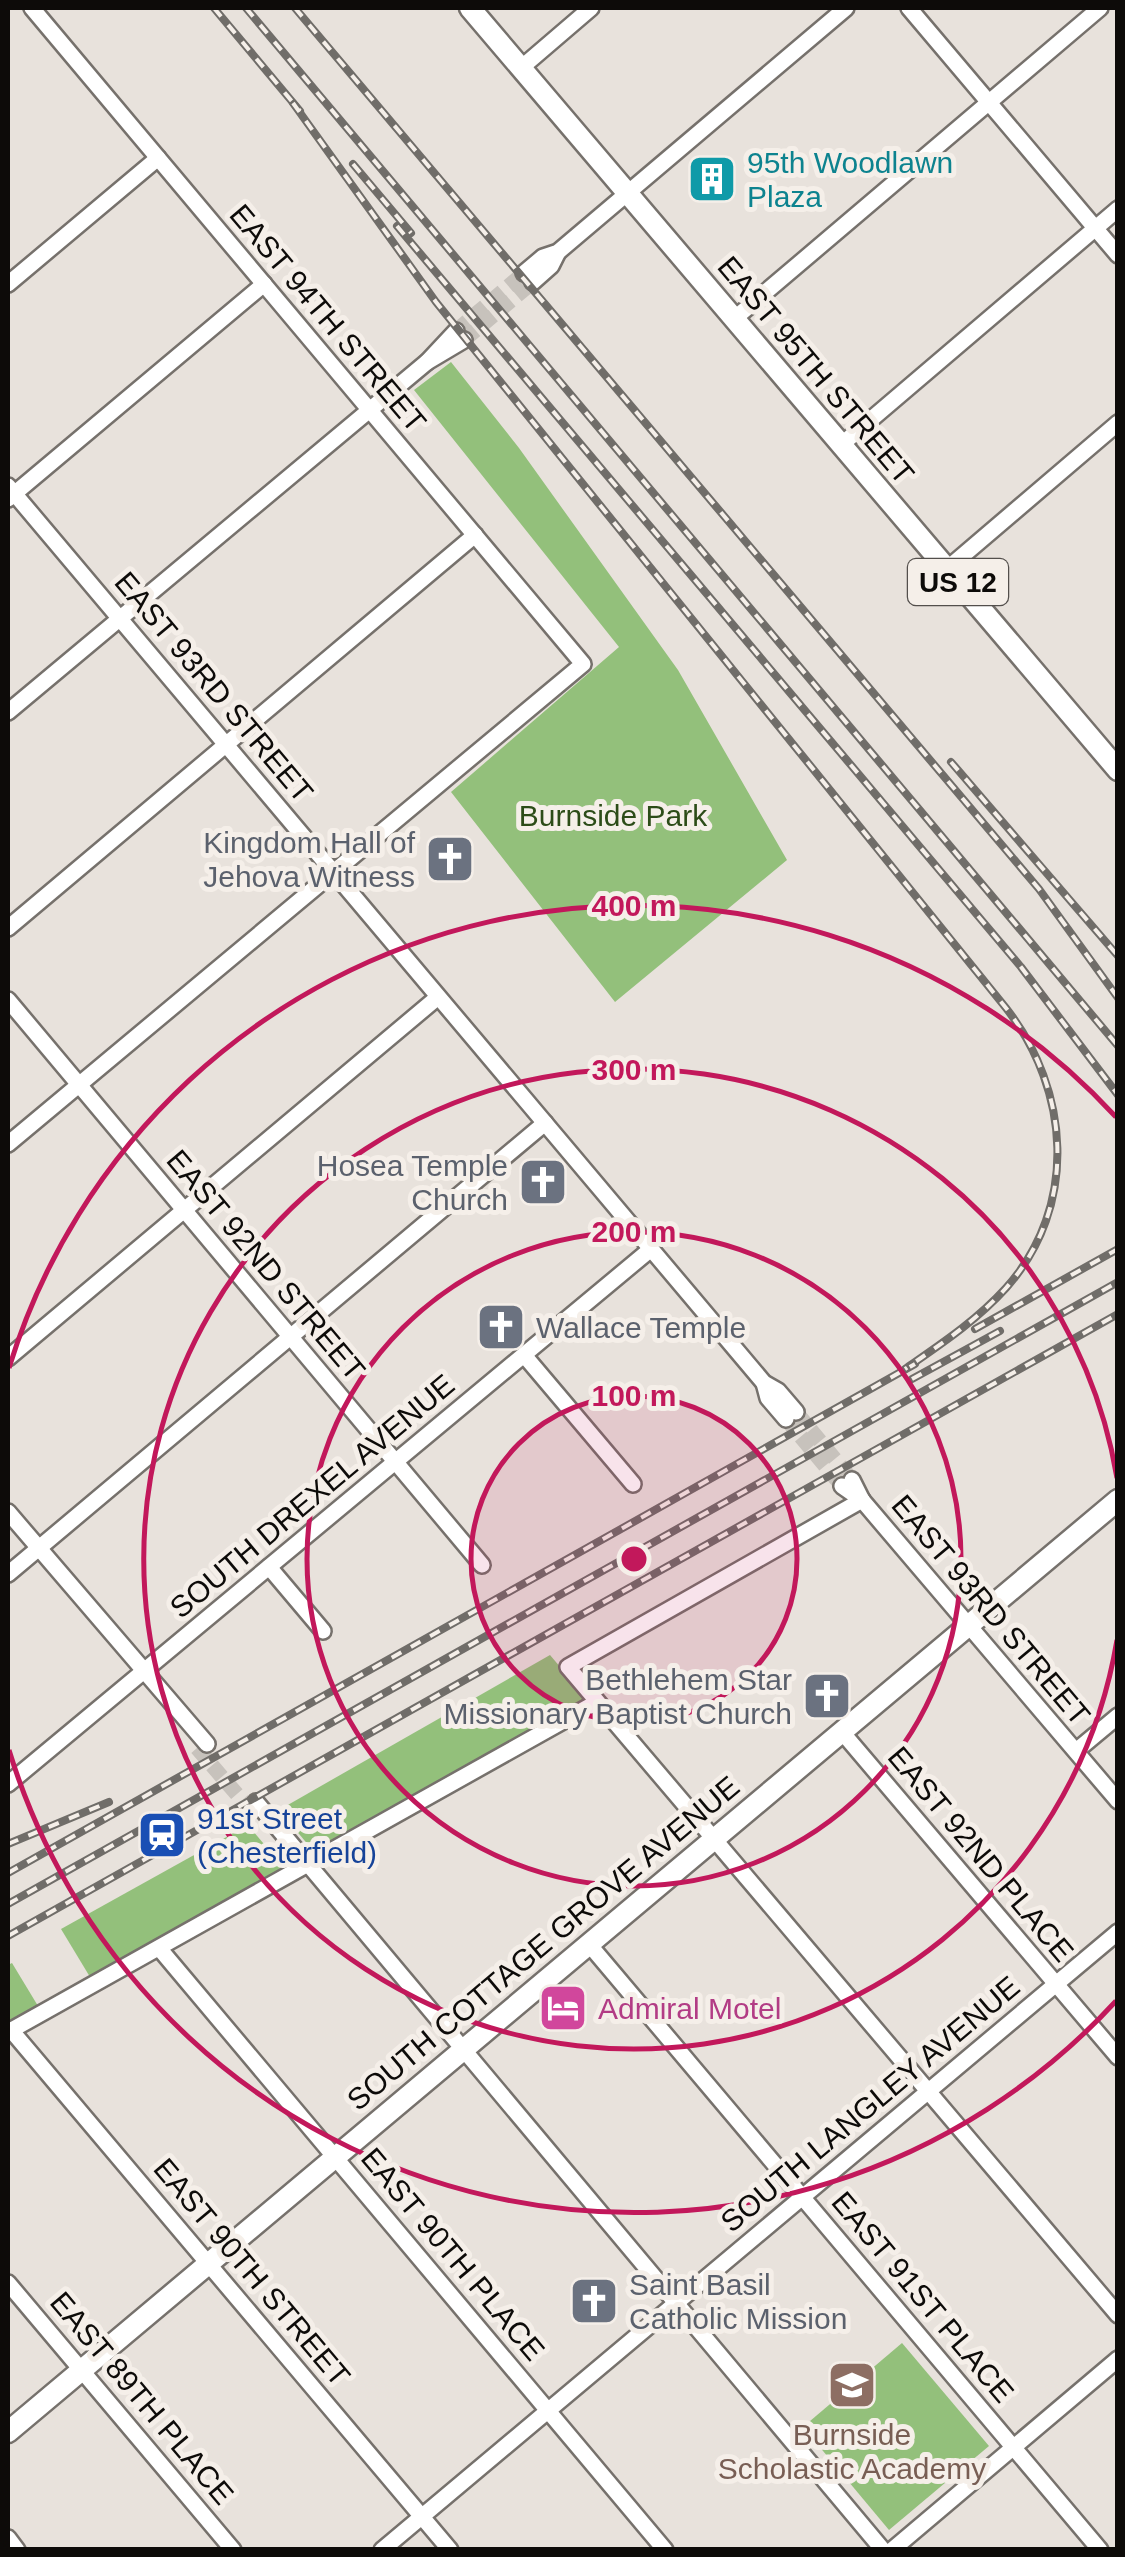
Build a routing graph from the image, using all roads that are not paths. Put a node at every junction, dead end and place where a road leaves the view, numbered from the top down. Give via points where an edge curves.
1 (32, 8) edge
2 (470, 8) edge
3 (591, 8) edge
4 (846, 8) edge
5 (909, 8) edge
6 (1100, 8) edge
7 (521, 68) junction
8 (988, 102) junction
9 (158, 158) junction
10 (627, 193) junction
11 (1118, 209) edge
12 (1095, 228) junction
13 (1118, 255) edge
14 (528, 277) tunnel mouth
15 (8, 284) edge
16 (264, 284) junction
17 (734, 319) junction
18 (460, 335) tunnel mouth
19 (370, 411) junction
20 (1118, 423) edge
21 (841, 445) junction
22 (10, 492) edge
23 (475, 535) junction
24 (946, 569) junction
25 (120, 618) junction
26 (8, 712) edge
27 (226, 745) junction
28 (1118, 770) edge
29 (334, 872) junction
30 (8, 928) edge
31 (438, 996) junction
32 (8, 1000) edge
33 (78, 1084) junction
34 (545, 1123) junction
35 (8, 1144) edge
36 (184, 1210) junction
37 (651, 1249) junction
38 (290, 1336) junction
39 (524, 1355) junction
40 (8, 1358) edge
41 (791, 1416) tunnel mouth
42 (396, 1462) junction
43 (847, 1483) tunnel mouth
44 (633, 1484) dead end
45 (862, 1500) junction
46 (1118, 1500) edge
47 (8, 1512) edge
48 (38, 1548) junction
49 (482, 1565) dead end
50 (269, 1567) junction
51 (8, 1574) edge
52 (968, 1626) junction
53 (323, 1631) dead end
54 (142, 1672) junction
55 (597, 1702) junction
56 (1118, 1716) edge
57 (842, 1732) junction
58 (200, 1743) tunnel mouth
59 (1076, 1751) junction
60 (8, 1784) edge
61 (1118, 1802) edge
62 (256, 1808) tunnel mouth
63 (714, 1840) junction
64 (306, 1865) junction
65 (1118, 1932) edge
66 (588, 1944) junction
67 (159, 1948) junction
68 (1056, 1984) junction
69 (9, 2031) edge
70 (462, 2051) junction
71 (1118, 2057) edge
72 (928, 2092) junction
73 (335, 2156) junction
74 (802, 2197) junction
75 (208, 2264) junction
76 (8, 2283) edge
77 (676, 2304) junction
78 (1118, 2315) edge
79 (1118, 2360) edge
80 (82, 2370) junction
81 (548, 2410) junction
82 (8, 2432) edge
83 (1014, 2447) junction
84 (422, 2516) junction
85 (8, 2538) edge
86 (17, 2550) edge
87 (234, 2550) edge
88 (382, 2550) edge
89 (450, 2550) edge
90 (666, 2550) edge
91 (883, 2550) edge
92 (892, 2550) edge
93 (1100, 2550) edge

1 - 9 street, EAST 94TH STREET
2 - 7 main road, EAST 95TH STREET / US 12
3 - 7 street
4 - 10 street
5 - 8 street
6 - 8 street
7 - 10 main road, EAST 95TH STREET / US 12
8 - 12 street
8 - 17 street
9 - 15 street
9 - 16 street, EAST 94TH STREET
10 - 14 street via 558,252 551,266
10 - 17 main road, EAST 95TH STREET / US 12
11 - 12 street
12 - 13 street
12 - 21 street
16 - 19 street, EAST 94TH STREET
16 - 22 street
17 - 21 main road, EAST 95TH STREET / US 12
18 - 19 street via 437,346
19 - 23 street, EAST 94TH STREET
19 - 25 street
20 - 24 street
21 - 24 main road, EAST 95TH STREET / US 12
22 - 25 street, EAST 93RD STREET
23 - 27 street
23 - 29 street, EAST 94TH STREET via 583,664
24 - 28 main road, EAST 95TH STREET / US 12
25 - 26 street
25 - 27 street, EAST 93RD STREET
27 - 29 street, EAST 93RD STREET
27 - 30 street
29 - 31 street, EAST 93RD STREET
29 - 33 street
31 - 34 street, EAST 93RD STREET
31 - 36 street
32 - 33 street, EAST 92ND STREET
33 - 35 street
33 - 36 street, EAST 92ND STREET
34 - 37 street, EAST 93RD STREET
34 - 38 street
36 - 38 street, EAST 92ND STREET
36 - 40 street
37 - 39 street, SOUTH DREXEL AVENUE
37 - 41 street, EAST 93RD STREET via 764,1383 768,1398
38 - 42 street, EAST 92ND STREET
38 - 48 street
39 - 42 street, SOUTH DREXEL AVENUE
39 - 44 street
42 - 49 street, EAST 92ND STREET
42 - 50 street, SOUTH DREXEL AVENUE
43 - 45 street, EAST 93RD STREET
45 - 52 street, EAST 93RD STREET
45 - 55 street via 568,1667
46 - 52 main road, SOUTH COTTAGE GROVE AVENUE
47 - 48 street
48 - 51 street
48 - 54 street
50 - 53 street
50 - 54 street, SOUTH DREXEL AVENUE
52 - 57 main road, SOUTH COTTAGE GROVE AVENUE
52 - 59 street, EAST 93RD STREET
54 - 58 street
54 - 60 street, SOUTH DREXEL AVENUE
55 - 63 street
55 - 64 street
56 - 59 street
57 - 63 main road, SOUTH COTTAGE GROVE AVENUE
57 - 68 street, EAST 92ND PLACE
59 - 61 street, EAST 93RD STREET
62 - 64 street
63 - 66 main road, SOUTH COTTAGE GROVE AVENUE
63 - 72 street
64 - 67 street
64 - 70 street
65 - 68 street, SOUTH LANGLEY AVENUE
66 - 70 main road, SOUTH COTTAGE GROVE AVENUE
66 - 74 street, EAST 91ST PLACE
67 - 69 street
67 - 73 street, EAST 90TH PLACE
68 - 71 street, EAST 92ND PLACE
68 - 72 street, SOUTH LANGLEY AVENUE
69 - 75 street, EAST 90TH STREET
70 - 73 main road, SOUTH COTTAGE GROVE AVENUE
70 - 77 street
72 - 74 street, SOUTH LANGLEY AVENUE
72 - 78 street
73 - 75 main road, SOUTH COTTAGE GROVE AVENUE
73 - 81 street, EAST 90TH PLACE
74 - 77 street, SOUTH LANGLEY AVENUE
74 - 83 street, EAST 91ST PLACE
75 - 80 main road, SOUTH COTTAGE GROVE AVENUE
75 - 84 street, EAST 90TH STREET
76 - 80 street, EAST 89TH PLACE
77 - 81 street, SOUTH LANGLEY AVENUE
77 - 91 street
79 - 83 street
80 - 82 main road, SOUTH COTTAGE GROVE AVENUE
80 - 87 street, EAST 89TH PLACE
81 - 84 street, SOUTH LANGLEY AVENUE
81 - 90 street, EAST 90TH PLACE
83 - 92 street
83 - 93 street, EAST 91ST PLACE
84 - 88 street, SOUTH LANGLEY AVENUE
84 - 89 street, EAST 90TH STREET
85 - 86 street

